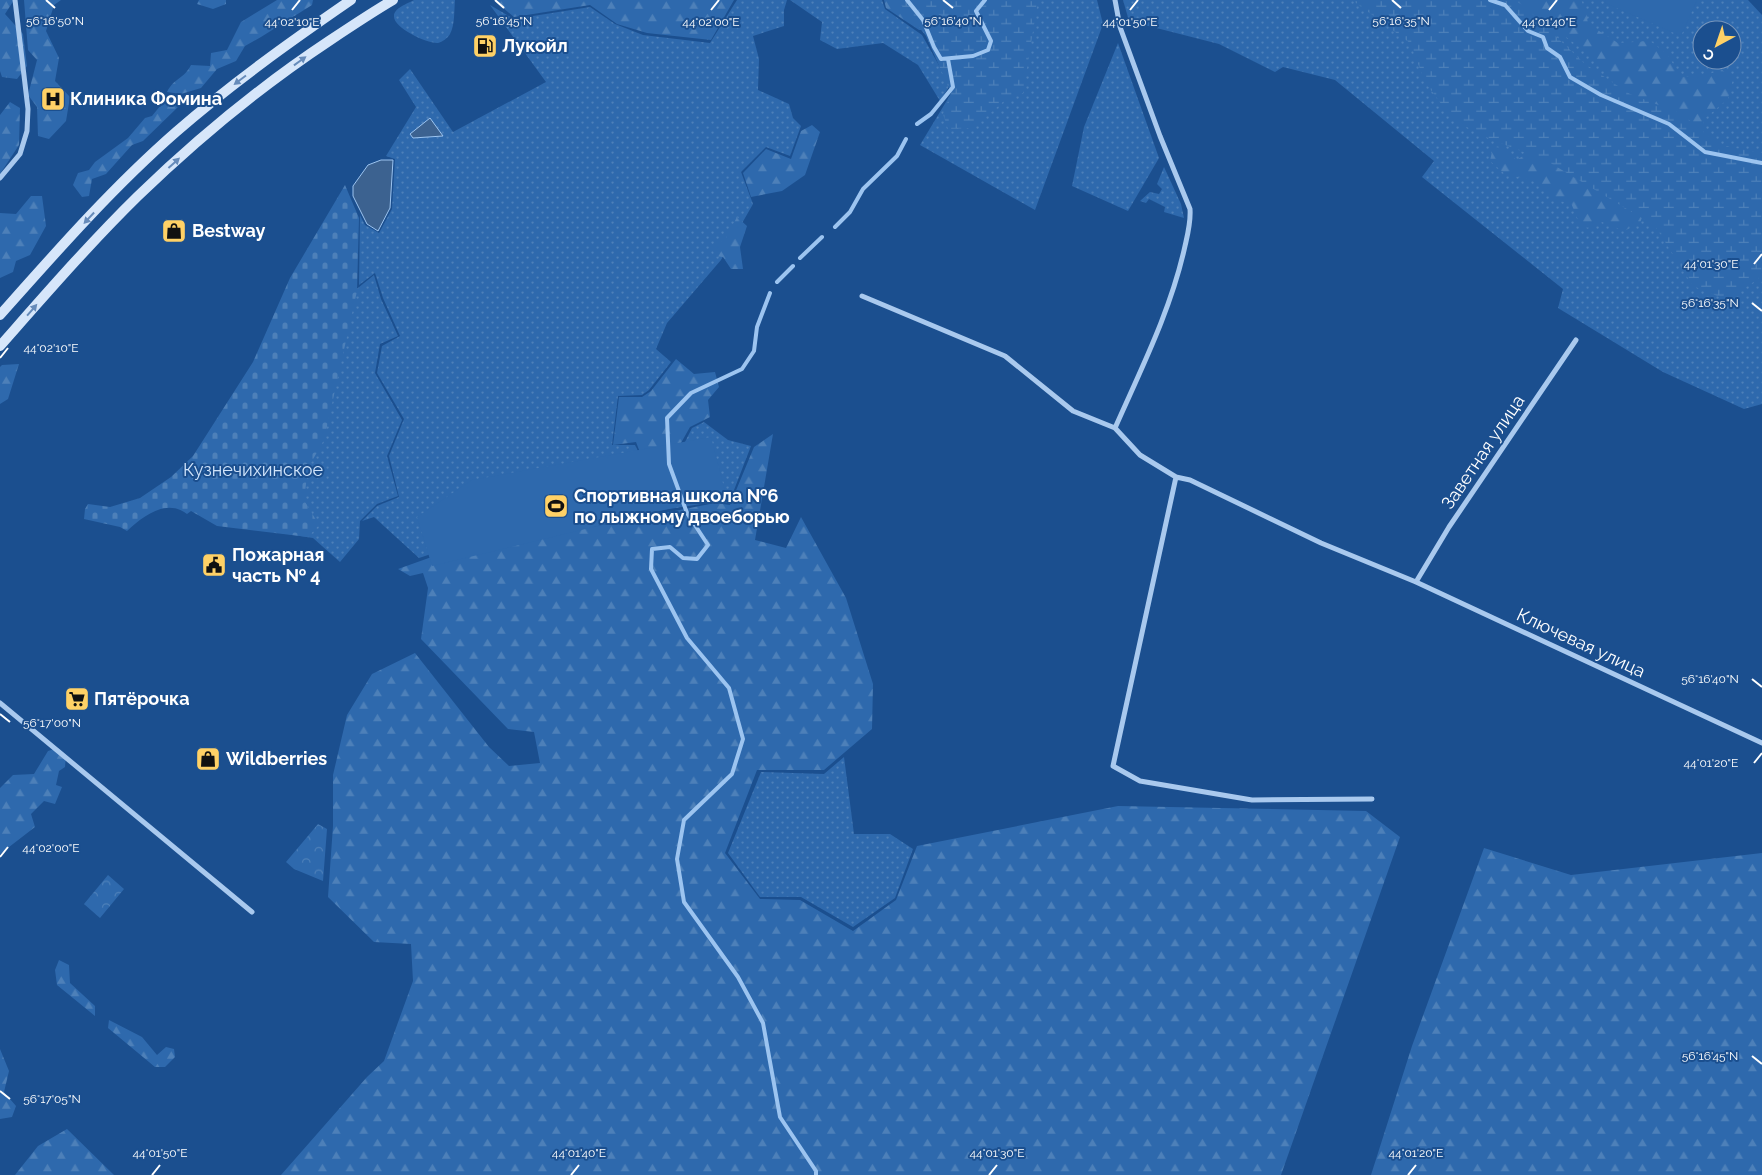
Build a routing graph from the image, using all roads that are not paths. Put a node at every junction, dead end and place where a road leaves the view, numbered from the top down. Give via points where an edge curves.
1 (15, 0) edge
2 (350, 0) edge
3 (393, 0) edge
4 (1115, 0) edge
5 (0, 178) edge
6 (862, 296) dead end
7 (0, 315) edge
8 (1576, 340) dead end
9 (0, 346) edge
10 (1115, 428) junction
11 (1176, 477) junction
12 (1416, 582) junction
13 (0, 703) edge
14 (1762, 743) edge
15 (1372, 799) dead end
16 (252, 912) dead end

1 - 5 street via 27,123 20,154
2 -> 7 main road via 282,47 175,132 122,183
9 -> 3 main road via 138,196 192,147 297,63
4 - 10 street via 1120,27 1190,209 1191,219 1161,325
6 - 10 street via 1006,356 1073,411
8 - 12 street, Заветная улица via 1448,527
10 - 11 street, Ключевая улица via 1140,455
11 - 12 street, Ключевая улица via 1190,480 1321,543
11 - 15 street via 1113,766 1140,781 1252,800
12 - 14 street, Ключевая улица
13 - 16 street

